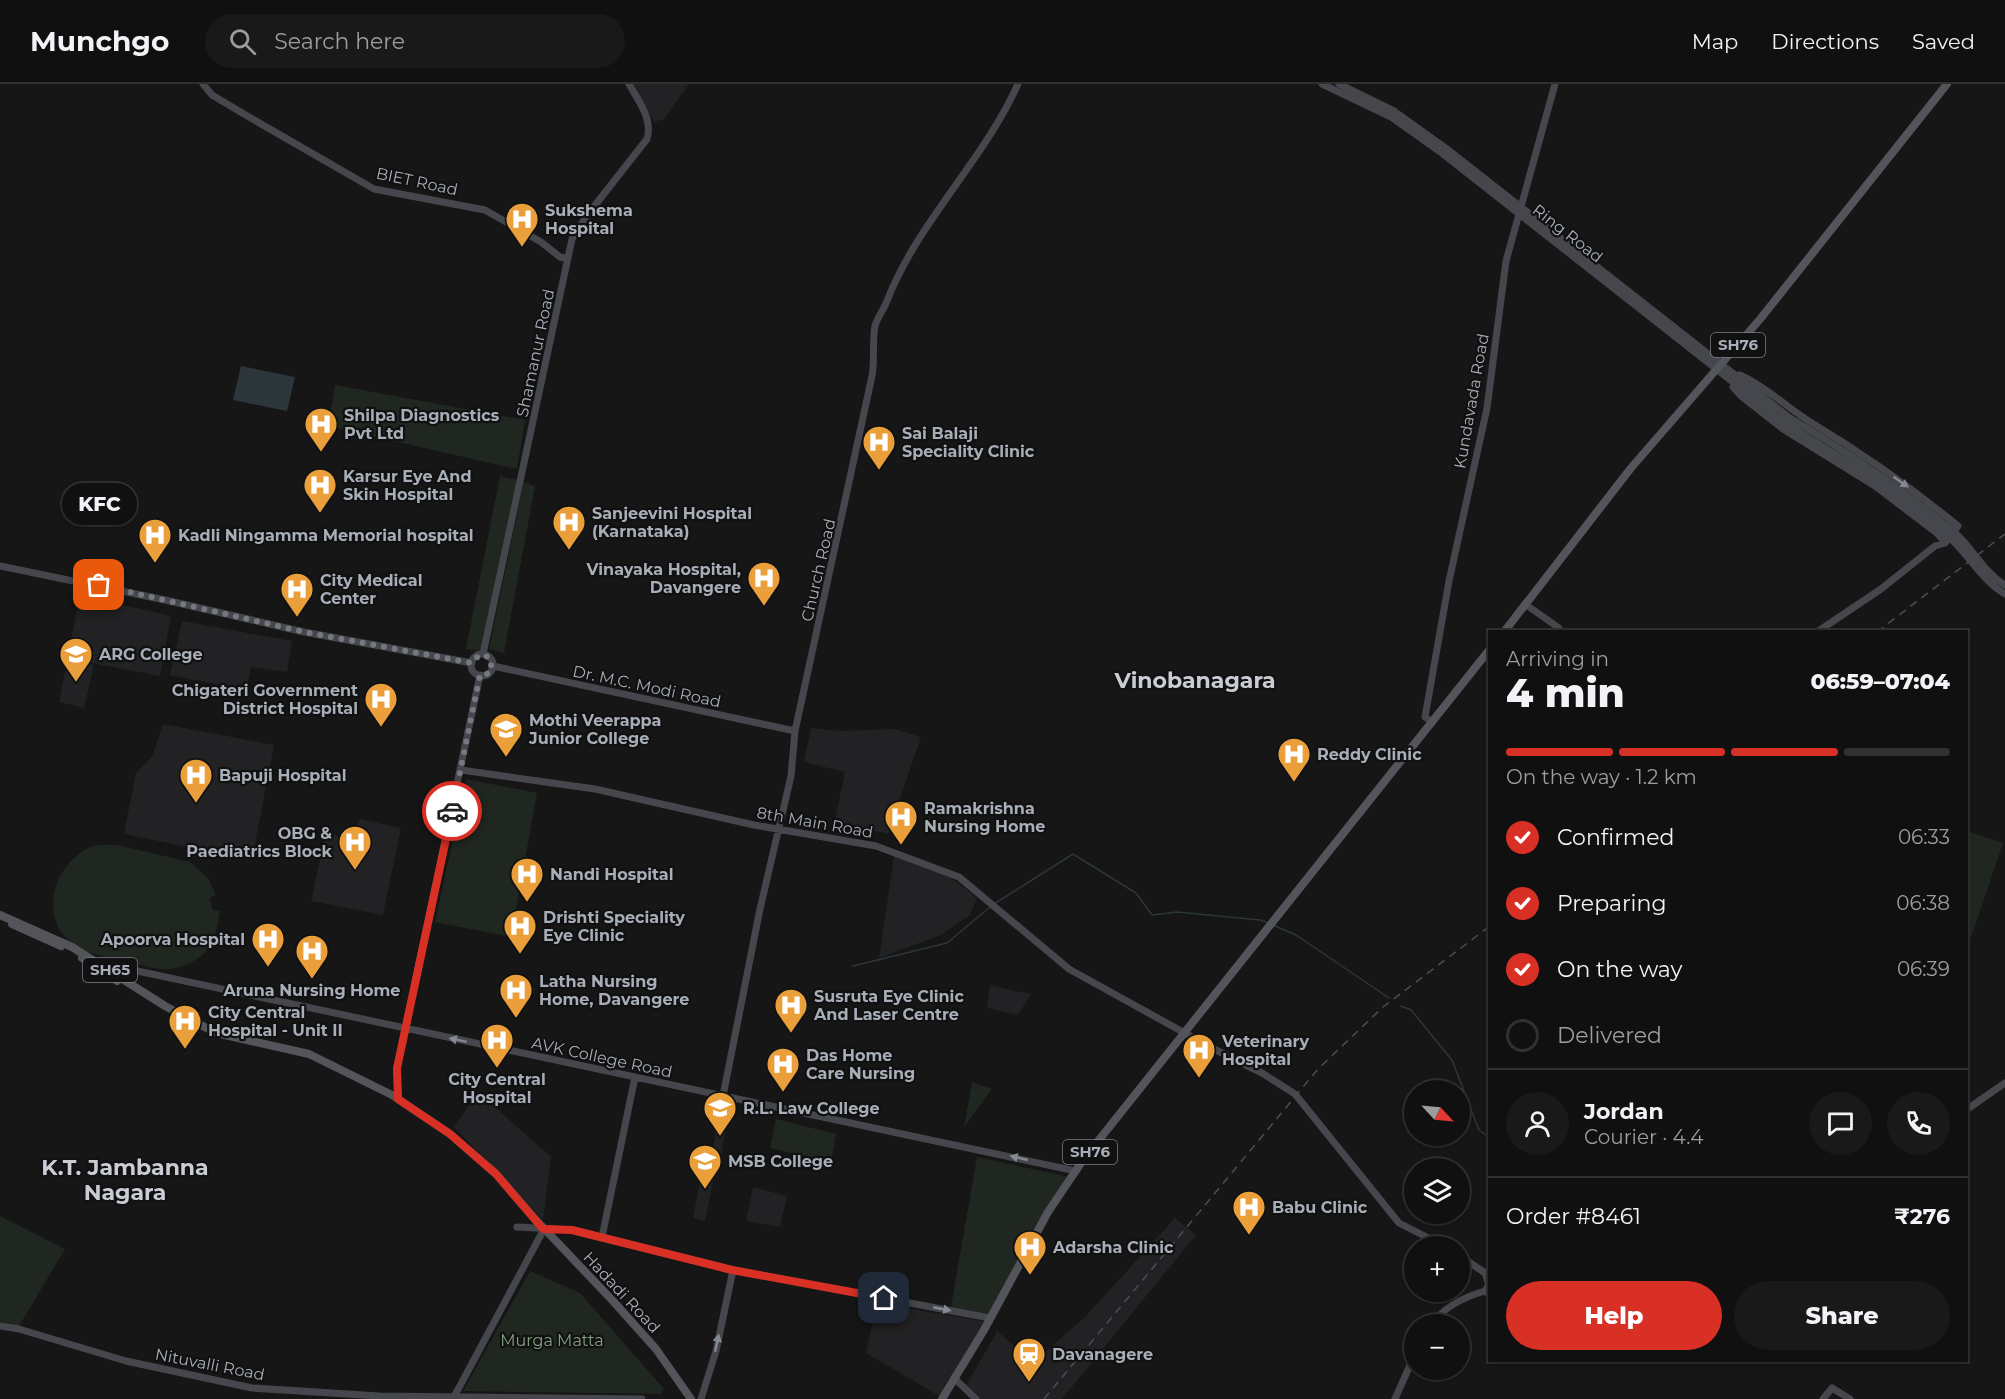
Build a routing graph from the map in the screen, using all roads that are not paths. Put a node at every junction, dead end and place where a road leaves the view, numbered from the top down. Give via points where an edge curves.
1 (203, 84) edge
2 (629, 84) edge
3 (1018, 84) edge
4 (1322, 84) edge
5 (1339, 84) edge
6 (1555, 84) edge
7 (1947, 84) edge
8 (1520, 208) junction
9 (568, 260) junction
10 (1719, 367) junction
11 (1727, 373) junction
12 (1788, 420) junction
13 (1945, 543) junction
14 (0, 566) edge
15 (2005, 585) edge
16 (2005, 594) edge
17 (1526, 604) junction
18 (1506, 630) edge
19 (1559, 630) edge
20 (1820, 630) edge
21 (1488, 652) edge
22 (483, 654) junction
23 (472, 663) junction
24 (493, 666) junction
25 (480, 675) junction
26 (1432, 722) junction
27 (795, 731) junction
28 (461, 770) junction
29 (778, 829) junction
30 (0, 915) edge
31 (0, 920) edge
32 (100, 963) junction
33 (124, 968) junction
34 (114, 976) junction
35 (406, 1029) junction
36 (1187, 1032) junction
37 (635, 1077) junction
38 (2005, 1083) edge
39 (723, 1096) junction
40 (398, 1099) junction
41 (1968, 1109) edge
42 (1076, 1171) junction
43 (517, 1227) dead end
44 (543, 1229) junction
45 (1424, 1236) edge
46 (602, 1237) junction
47 (1470, 1263) edge
48 (732, 1270) junction
49 (1488, 1290) edge
50 (1441, 1314) edge
51 (990, 1318) junction
52 (0, 1326) edge
53 (953, 1379) junction
54 (1404, 1379) edge
55 (454, 1397) edge
56 (642, 1399) edge
57 (691, 1399) edge
58 (701, 1399) edge
59 (942, 1399) edge
60 (975, 1399) edge
61 (1395, 1399) edge
62 (1822, 1399) edge
63 (1850, 1399) edge

1 - 9 street, BIET Road via 221,100 374,189 485,210
2 - 9 street, Shamanur Road via 648,121 647,139 585,218 572,239
3 - 27 street, Church Road via 988,137 927,224 875,323 872,376
4 - 8 street, Ring Road via 1391,117
5 - 8 street, Ring Road via 1394,111
6 - 8 street, Kundavada Road
7 - 10 main road, SH76
8 - 10 street, Ring Road
8 - 26 street, Kundavada Road via 1506,261 1487,408 1430,685 1425,717
9 - 22 street, Shamanur Road
10 - 11 street, Ring Road
10 - 17 main road, SH76 via 1631,468
11 - 12 street, Ring Road
11 - 13 street via 1741,396 1775,423 1875,486
11 -> 13 street via 1753,381 1919,495 1958,526
12 - 15 street, bridge via 1910,498 1963,541 1991,575
12 - 16 street, bridge via 1947,535 1985,580
13 - 20 street via 1935,546
14 - 23 street via 304,632
17 - 18 main road, SH76
17 - 19 street
21 - 26 main road, SH76
22 - 23 street
22 - 24 street via 491,658
23 - 25 street via 473,670
24 - 25 street via 489,673
24 - 27 street, Dr. M.C. Modi Road
25 - 28 street
26 - 36 main road, SH76
27 - 29 street, Church Road via 791,776
28 - 29 street, 8th Main Road via 596,789
28 - 35 street
29 - 36 street, 8th Main Road via 890,850 959,877 1069,969
29 - 39 street, Church Road
30 - 32 main road, Hadadi Road / SH65 via 44,932
31 - 34 main road
32 - 33 street, AVK College Road
32 - 34 main road, Hadadi Road / SH65
33 - 34 street
33 - 35 street, AVK College Road
34 - 40 main road, Hadadi Road / SH65 via 216,1033 309,1054
37 -> 35 street, AVK College Road
35 - 40 street via 397,1068
36 - 42 main road, SH76
36 - 45 street, 8th Main Road via 1299,1096 1399,1223
37 - 39 street, AVK College Road
37 - 46 street
38 - 41 street
42 -> 39 street, AVK College Road
40 - 44 main road, Hadadi Road / SH65 via 450,1134 496,1174
42 - 51 main road, SH76 via 1048,1212
43 - 44 street
44 - 46 street
44 - 55 street
44 - 57 main road, Hadadi Road via 656,1350
46 - 48 street
47 - 49 street via 1485,1273
48 -> 51 street
58 -> 48 street via 716,1352
49 - 50 street via 1457,1302
51 - 53 main road, SH76
52 - 55 street, Nituvalli Road via 126,1361 252,1388
53 - 59 main road, SH76
53 - 60 street
54 - 61 street
55 - 56 street, Nituvalli Road
62 - 63 street via 1832,1388

